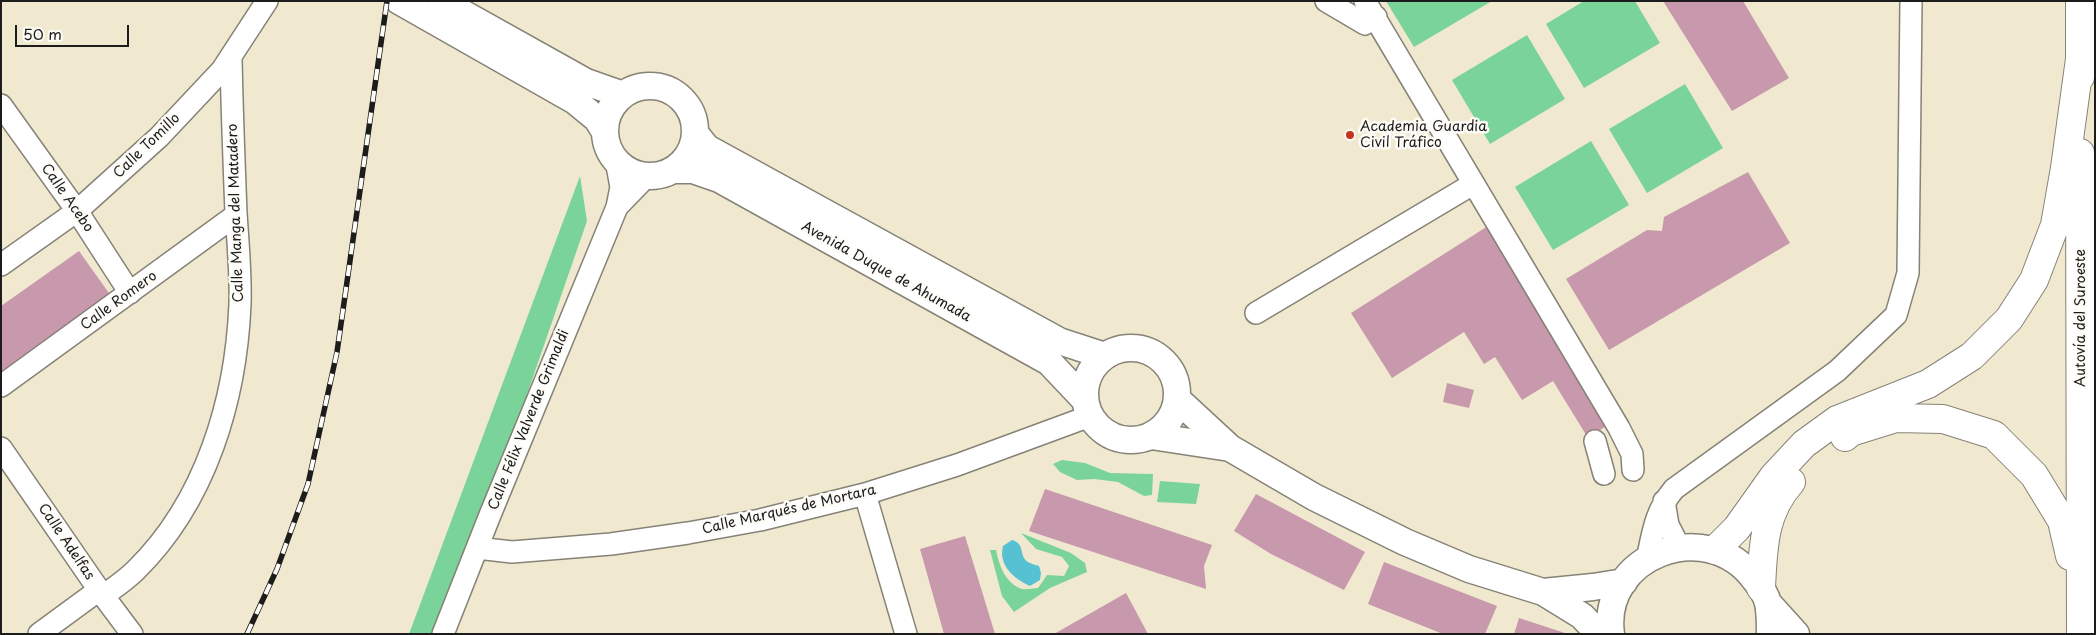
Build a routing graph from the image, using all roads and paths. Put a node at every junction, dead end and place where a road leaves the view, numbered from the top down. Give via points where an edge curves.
1 (267, 1) edge
2 (1326, 1) edge
3 (1911, 1) edge
4 (2080, 1) edge
5 (420, 5) edge
6 (1370, 9) edge
7 (231, 58) junction
8 (2080, 59) junction
9 (623, 95) junction
10 (1, 106) edge
11 (605, 132) junction
12 (9, 133) edge
13 (695, 133) junction
14 (616, 160) junction
15 (674, 170) junction
16 (647, 176) junction
17 (1474, 184) junction
18 (617, 207) junction
19 (77, 211) junction
20 (236, 215) junction
21 (1, 265) edge
22 (130, 293) junction
23 (1256, 313) dead end
24 (1105, 356) junction
25 (1, 386) edge
26 (1178, 400) junction
27 (1087, 408) junction
28 (1152, 436) junction
29 (1595, 441) dead end
30 (1, 448) edge
31 (1230, 448) junction
32 (1633, 470) dead end
33 (1604, 474) dead end
34 (866, 494) junction
35 (1664, 501) junction
36 (477, 548) junction
37 (1680, 548) junction
38 (1715, 550) junction
39 (1647, 560) junction
40 (1624, 582) junction
41 (1543, 592) junction
42 (101, 593) junction
43 (1765, 596) junction
44 (2081, 601) junction
45 (39, 634) edge
46 (132, 634) edge
47 (444, 634) edge
48 (906, 634) edge
49 (1599, 634) edge
50 (1611, 634) edge
51 (1770, 634) edge
52 (1796, 634) edge
53 (2081, 634) edge

1 - 7 street, Calle Tomillo
2 - 6 street via 1366,24
3 - 35 street via 1908,273 1896,315 1837,371 1674,489
4 - 8 highway, Autovía del Suroeste
5 - 9 main road via 586,82
5 - 11 main road via 575,101 597,119
6 - 17 street
7 - 19 street, Calle Tomillo via 159,137
7 - 20 street, Calle Manga del Matadero
8 - 38 highway via 2054,225 2034,280 2009,319 1972,356 1928,384 1837,420 1804,444 1774,476 1737,528
8 - 44 highway, Autovía del Suroeste
9 - 11 main road via 610,111
9 - 13 main road via 640,87 670,90 691,111
10 - 12 street, Calle Acebo
11 - 14 main road via 607,144
12 - 19 street, Calle Acebo
13 - 15 main road via 688,156
13 - 24 main road, Avenida Duque de Ahumada via 707,148 1059,341
14 - 16 main road via 635,174
14 - 18 street, Calle Félix Valverde Grimaldi via 621,187
15 - 16 main road
15 - 27 main road, Avenida Duque de Ahumada via 693,170 719,180 1040,357
16 - 18 street, Calle Félix Valverde Grimaldi
17 - 23 street
17 - 32 street via 1619,428 1632,454
18 - 36 street, Calle Félix Valverde Grimaldi
19 - 21 street, Calle Tomillo
19 - 22 street, Calle Acebo
20 - 22 street, Calle Romero
20 - 42 street, Calle Manga del Matadero via 240,306 234,363 226,408 209,459 186,505 162,542 135,572
22 - 25 street, Calle Romero
24 - 26 main road via 1121,349 1137,348 1153,353 1169,366 1177,382
24 - 27 main road via 1093,367 1086,381
26 - 28 main road via 1165,427
26 - 31 main road
27 - 28 main road via 1101,430 1119,439 1135,441
27 - 34 street, Calle Marqués de Mortara via 957,465
28 - 31 main road
29 - 33 street
30 - 42 street, Calle Adelfas
31 - 41 main road via 1314,497 1405,542 1469,569
34 - 36 street, Calle Marqués de Mortara via 760,520 611,544 512,552
34 - 48 street
35 - 37 street via 1668,525
35 - 39 street via 1657,514
36 - 47 street, Calle Félix Valverde Grimaldi
37 - 38 main road via 1691,546
37 - 39 main road
38 - 43 main road via 1733,558 1749,572
39 - 40 main road
40 - 41 main road
40 - 50 main road via 1614,603
41 - 49 main road via 1582,616
42 - 45 street, Calle Manga del Matadero
42 - 46 street, Calle Adelfas
43 - 44 highway via 1763,541 1771,512 1785,488 1812,459 1851,432 1896,418 1943,419 1994,435 2034,474 2062,521
43 - 51 main road
43 - 52 main road
44 - 53 highway, Autovía del Suroeste

